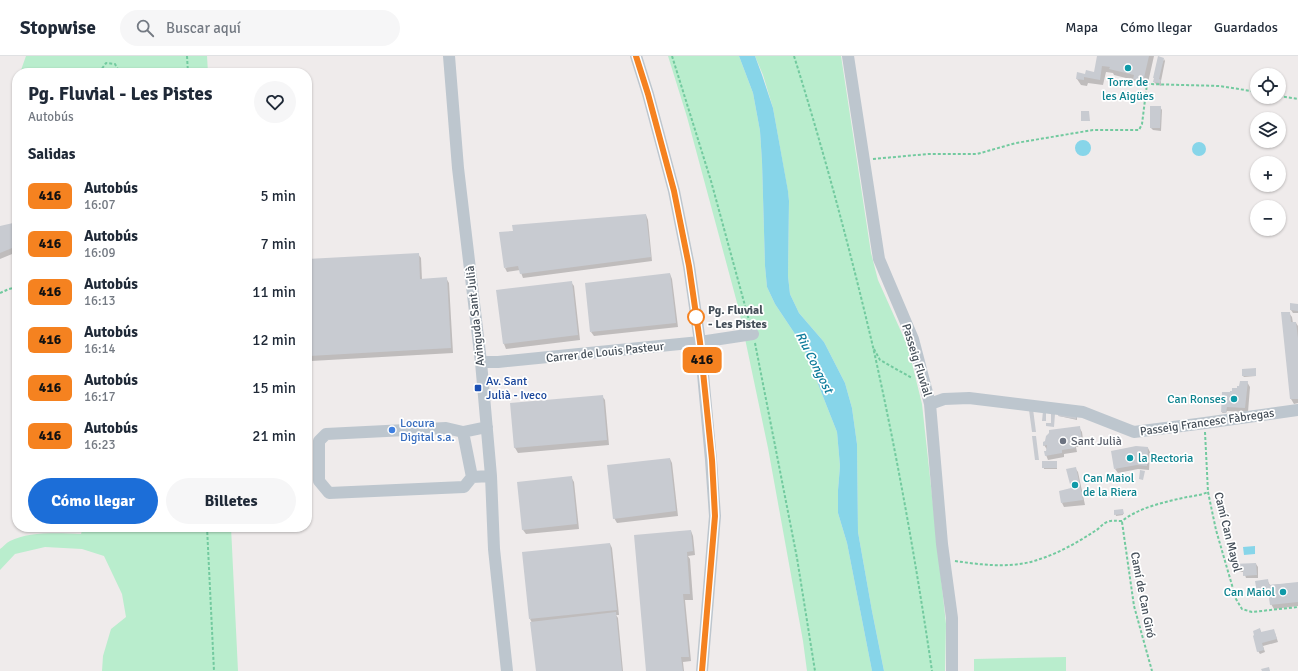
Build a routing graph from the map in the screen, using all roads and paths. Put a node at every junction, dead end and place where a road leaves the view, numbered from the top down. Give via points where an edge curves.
1 (188, 56) edge
2 (449, 56) edge
3 (636, 56) edge
4 (672, 56) edge
5 (794, 56) edge
6 (848, 56) edge
7 (102, 68) edge
8 (117, 68) edge
9 (188, 68) edge
10 (1250, 91) edge
11 (1286, 97) edge
12 (1298, 99) edge
13 (864, 159) junction
14 (12, 289) edge
15 (0, 293) edge
16 (753, 334) junction
17 (700, 342) junction
18 (872, 346) junction
19 (481, 362) junction
20 (925, 387) junction
21 (930, 404) junction
22 (1298, 410) edge
23 (1205, 423) junction
24 (487, 427) junction
25 (463, 432) junction
26 (491, 476) junction
27 (472, 477) junction
28 (1208, 492) junction
29 (1122, 521) junction
30 (207, 532) edge
31 (944, 561) junction
32 (1298, 607) edge
33 (214, 671) edge
34 (507, 671) edge
35 (702, 671) edge
36 (815, 671) edge
37 (932, 671) edge
38 (952, 671) edge
39 (1152, 671) edge

1 - 9 path
2 - 19 street, Avinguda Sant Julià via 458,168
3 - 17 street via 674,191 689,266
4 - 16 path
5 - 18 path via 834,193
6 - 13 street, Passeig Fluvial
7 - 8 path via 106,63 115,64
10 - 13 path via 1220,86 1147,84 1139,130 1094,130 1016,143 977,154 928,154
11 - 12 path
13 - 20 street, Passeig Fluvial via 879,259 912,339
14 - 15 path
16 - 17 street, Carrer de Louis Pasteur
16 - 36 path via 797,558
17 - 19 street, Carrer de Louis Pasteur
17 - 35 street via 715,516
18 - 20 path via 880,360
18 - 37 path via 920,588
19 - 24 street, Avinguda Sant Julià
20 - 21 street, Passeig Fluvial
21 - 23 street, Passeig Francesc Fàbregas via 944,399 969,398 1083,412 1134,432
21 - 31 street, Passeig Fluvial
22 - 23 street, Passeig Francesc Fàbregas
23 - 28 path, Camí Can Mayol
24 - 25 street
24 - 26 street, Avinguda Sant Julià
25 - 27 street
25 - 27 street via 446,428 326,434 319,441 319,481 329,493 464,487
26 - 27 street
26 - 34 street, Avinguda Sant Julià via 494,549
28 - 29 path via 1141,510
28 - 32 path, Camí Can Mayol via 1236,599 1242,609 1252,612
29 - 31 path via 1106,522 1096,531 1074,543 1030,563 982,565
29 - 39 path, Camí de Can Giró via 1134,606
30 - 33 path
31 - 38 street, Passeig Fluvial via 952,618

